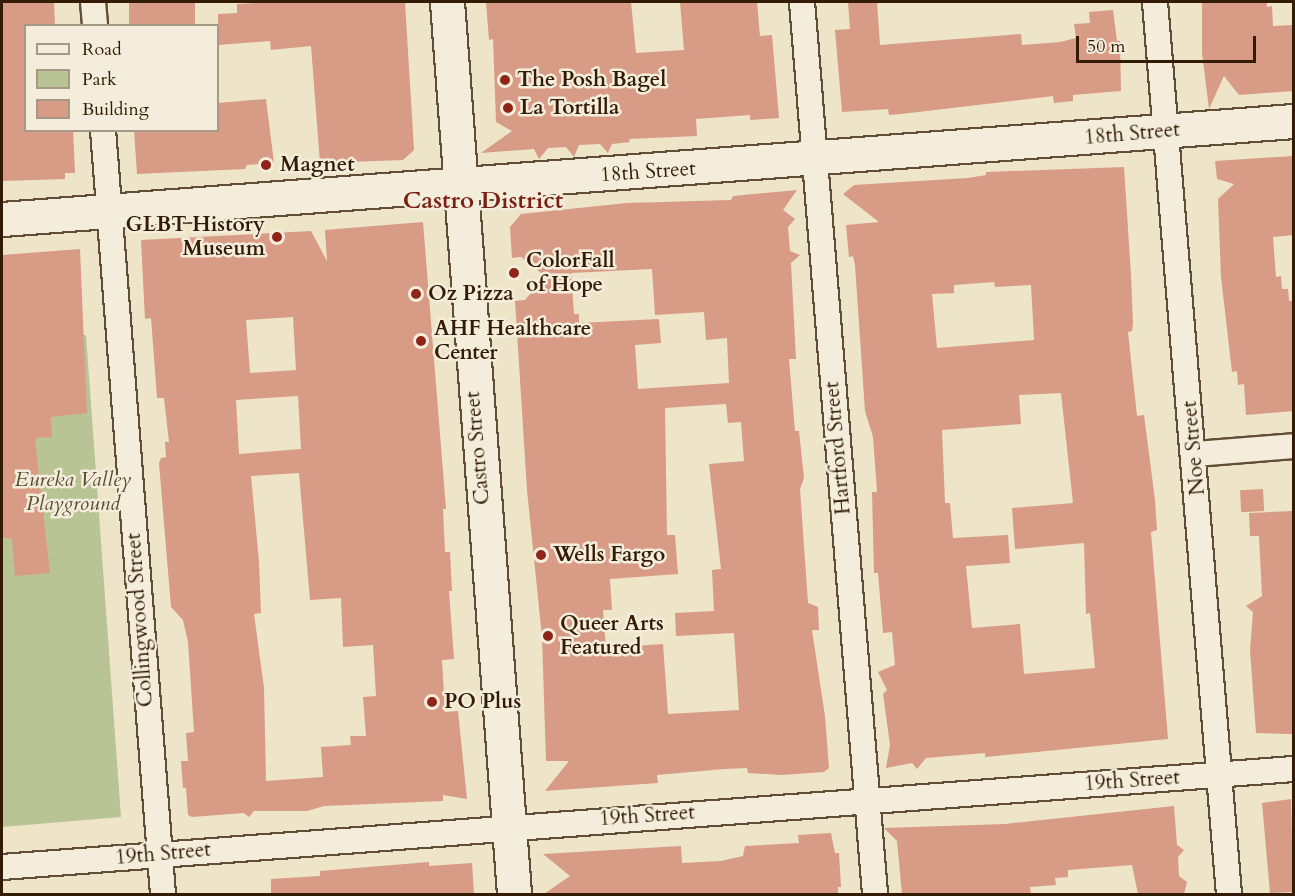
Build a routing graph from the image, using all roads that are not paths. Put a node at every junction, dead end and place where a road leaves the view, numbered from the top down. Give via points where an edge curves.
1 (93, 2) edge
2 (447, 2) edge
3 (802, 2) edge
4 (1155, 2) edge
5 (95, 24) edge
6 (1293, 121) edge
7 (1164, 131) junction
8 (103, 132) edge
9 (814, 160) junction
10 (461, 187) junction
11 (109, 211) junction
12 (2, 219) edge
13 (1293, 446) edge
14 (1195, 453) junction
15 (1293, 769) edge
16 (1220, 774) junction
17 (868, 801) junction
18 (509, 826) junction
19 (159, 854) junction
20 (2, 867) edge
21 (163, 894) edge
22 (514, 894) edge
23 (875, 894) edge
24 (1229, 894) edge

1 - 5 street
2 - 10 street, Castro Street
3 - 9 street, Hartford Street
4 - 7 street, Noe Street
6 - 7 street, 18th Street
7 - 9 street, 18th Street
7 - 14 street, Noe Street
8 - 11 street, Collingwood Street
9 - 10 street, 18th Street
9 - 17 street, Hartford Street
10 - 11 street, 18th Street
10 - 18 street, Castro Street
11 - 12 street, 18th Street
11 - 19 street, Collingwood Street
13 - 14 street
14 - 16 street, Noe Street
15 - 16 street, 19th Street
16 - 17 street, 19th Street
16 - 24 street, Noe Street
17 - 18 street, 19th Street
17 - 23 street, Hartford Street
18 - 19 street, 19th Street
18 - 22 street, Castro Street
19 - 20 street, 19th Street
19 - 21 street, Collingwood Street

